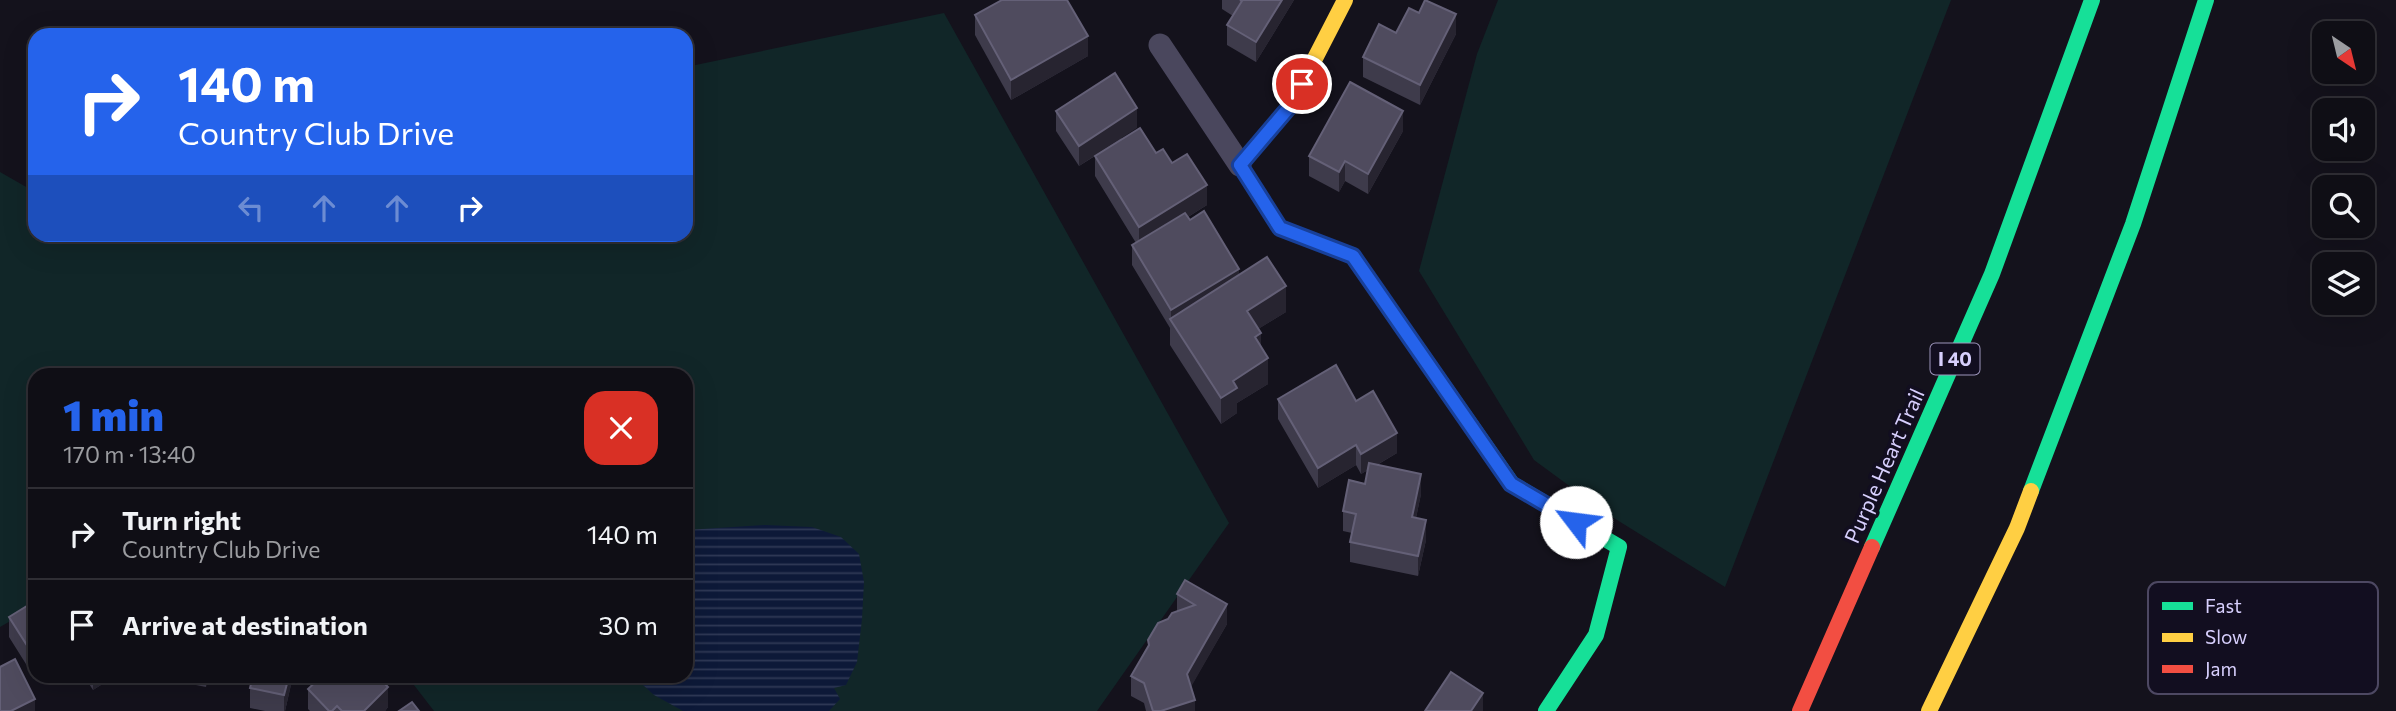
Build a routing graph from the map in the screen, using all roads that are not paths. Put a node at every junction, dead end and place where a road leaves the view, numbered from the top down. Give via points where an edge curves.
1 (1345, 0) edge
2 (2092, 0) edge
3 (2206, 0) edge
4 (1160, 45) dead end
5 (1240, 165) junction
6 (1546, 711) edge
7 (1800, 711) edge
8 (1929, 711) edge

1 - 5 main road via 1291,105
2 - 7 main road, Purple Heart Trail / I 40 via 1993,274
3 - 8 main road via 2133,224 2017,528
4 - 5 street
5 - 6 main road via 1280,228 1353,256 1511,484 1619,547 1596,635

